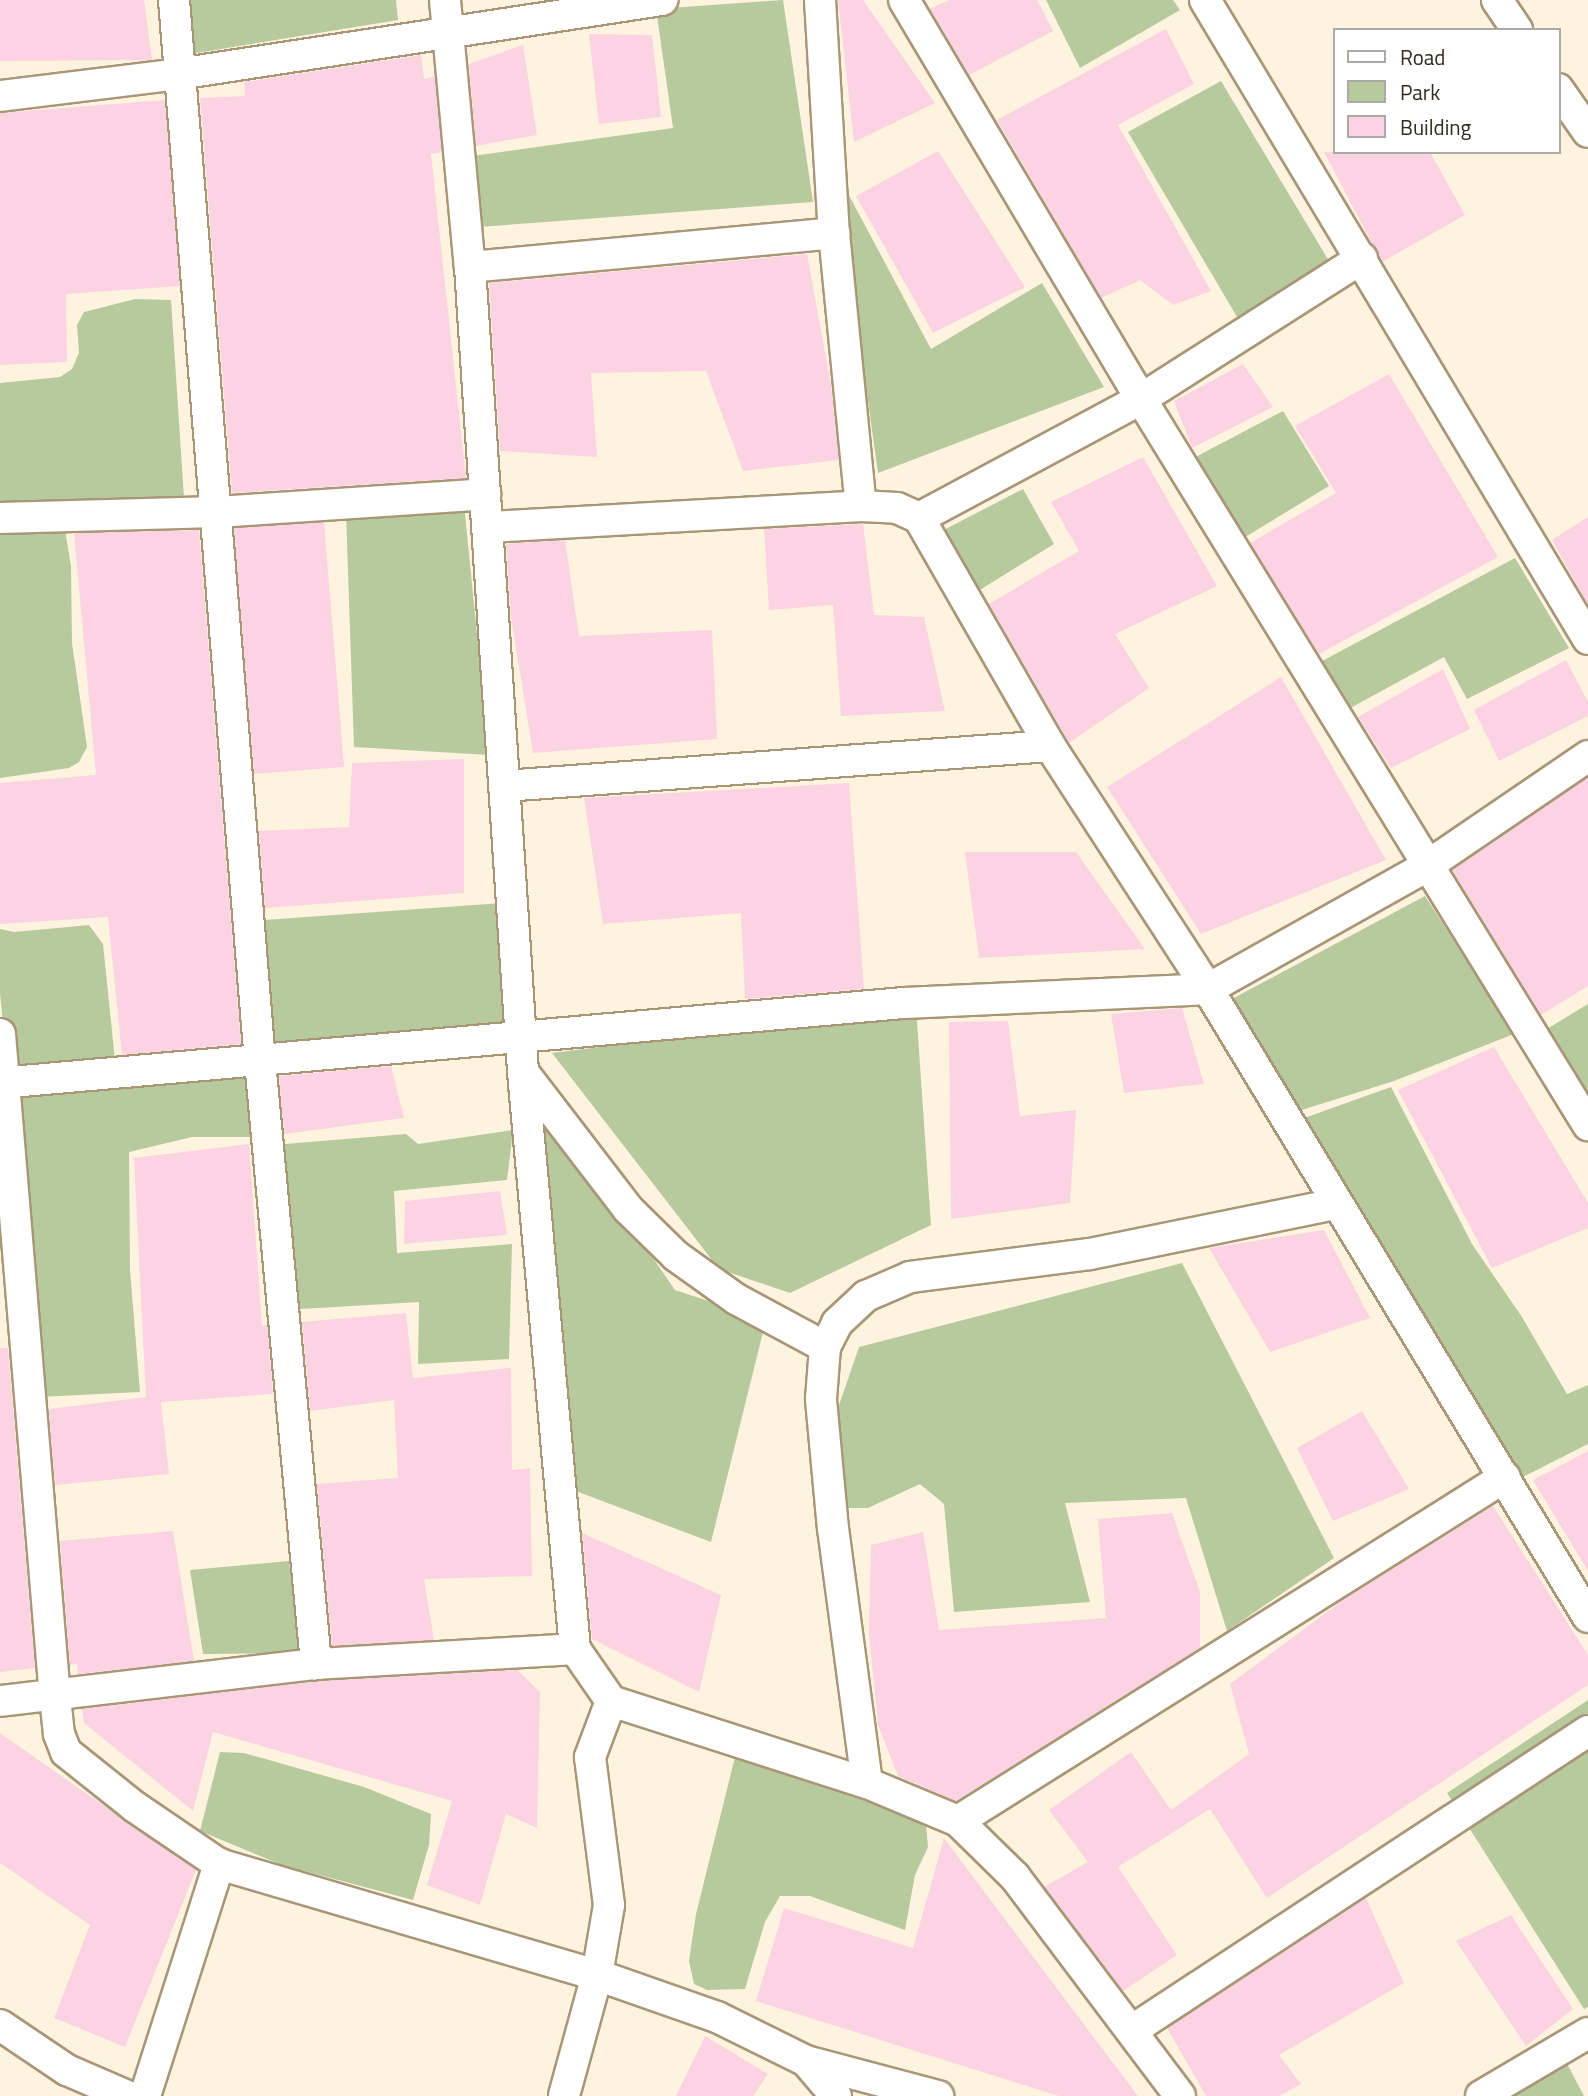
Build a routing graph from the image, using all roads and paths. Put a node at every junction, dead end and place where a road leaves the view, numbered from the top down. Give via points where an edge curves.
1 (173, 0) edge
2 (445, 0) edge
3 (662, 0) edge
4 (820, 0) edge
5 (904, 0) edge
6 (1205, 0) edge
7 (1497, 0) edge
8 (1516, 28) edge
9 (448, 32) junction
10 (178, 74) junction
11 (1560, 92) edge
12 (0, 96) edge
13 (1588, 132) edge
14 (834, 233) junction
15 (1362, 258) junction
16 (470, 267) junction
17 (1141, 399) junction
18 (485, 494) junction
19 (861, 506) junction
20 (217, 512) junction
21 (0, 518) edge
22 (919, 518) junction
23 (488, 527) junction
24 (1588, 639) edge
25 (1050, 746) junction
26 (1588, 756) edge
27 (504, 786) junction
28 (1427, 866) junction
29 (1208, 989) junction
30 (0, 1034) edge
31 (520, 1037) junction
32 (260, 1062) junction
33 (523, 1072) junction
34 (2, 1083) edge
35 (1588, 1125) edge
36 (1335, 1204) junction
37 (825, 1347) junction
38 (1505, 1477) junction
39 (1588, 1617) edge
40 (575, 1649) junction
41 (316, 1664) junction
42 (55, 1697) junction
43 (0, 1701) edge
44 (611, 1702) junction
45 (1588, 1731) edge
46 (867, 1783) junction
47 (958, 1821) junction
48 (219, 1864) junction
49 (597, 1975) junction
50 (0, 2025) edge
51 (1134, 2029) junction
52 (1588, 2033) edge
53 (806, 2061) junction
54 (127, 2096) edge
55 (145, 2096) edge
56 (564, 2096) edge
57 (836, 2096) edge
58 (938, 2096) edge
59 (1180, 2096) edge
60 (1481, 2096) edge

1 - 10 street
2 - 9 street
3 - 9 street
4 - 14 street
5 - 17 street
6 - 15 street
7 - 8 street
9 - 10 street
9 - 16 street
10 - 12 street
10 - 20 street
11 - 13 street
14 - 16 street
14 - 19 street
15 - 17 street
15 - 24 street
16 - 18 street
17 - 22 street
17 - 28 street
18 - 20 street
18 - 23 street
19 - 22 street via 897,508
19 - 23 street
20 - 21 street
20 - 32 street
22 - 25 street
23 - 27 street
25 - 27 street
25 - 29 street
26 - 28 street
27 - 31 street
28 - 29 street
28 - 35 street
29 - 31 street via 903,1003
29 - 36 street
30 - 34 street
31 - 32 street
31 - 33 street
32 - 34 street
32 - 41 street
33 - 37 street via 628,1209 676,1256 736,1299
33 - 40 street
34 - 42 street
36 - 37 street via 1090,1254 910,1277 866,1296 837,1323
36 - 38 street
37 - 46 street via 821,1399 833,1529
38 - 39 street
38 - 47 street
40 - 41 street
40 - 44 street
41 - 42 street
42 - 43 street
42 - 48 street via 59,1734 74,1761
44 - 46 street
44 - 49 street via 590,1757 609,1905
45 - 51 street
46 - 47 street
47 - 51 street via 1015,1877
48 - 49 street
48 - 55 street
49 - 53 street via 717,2017
49 - 56 street
50 - 54 street via 67,2070
51 - 59 street
52 - 60 street
53 - 57 street
53 - 58 street

